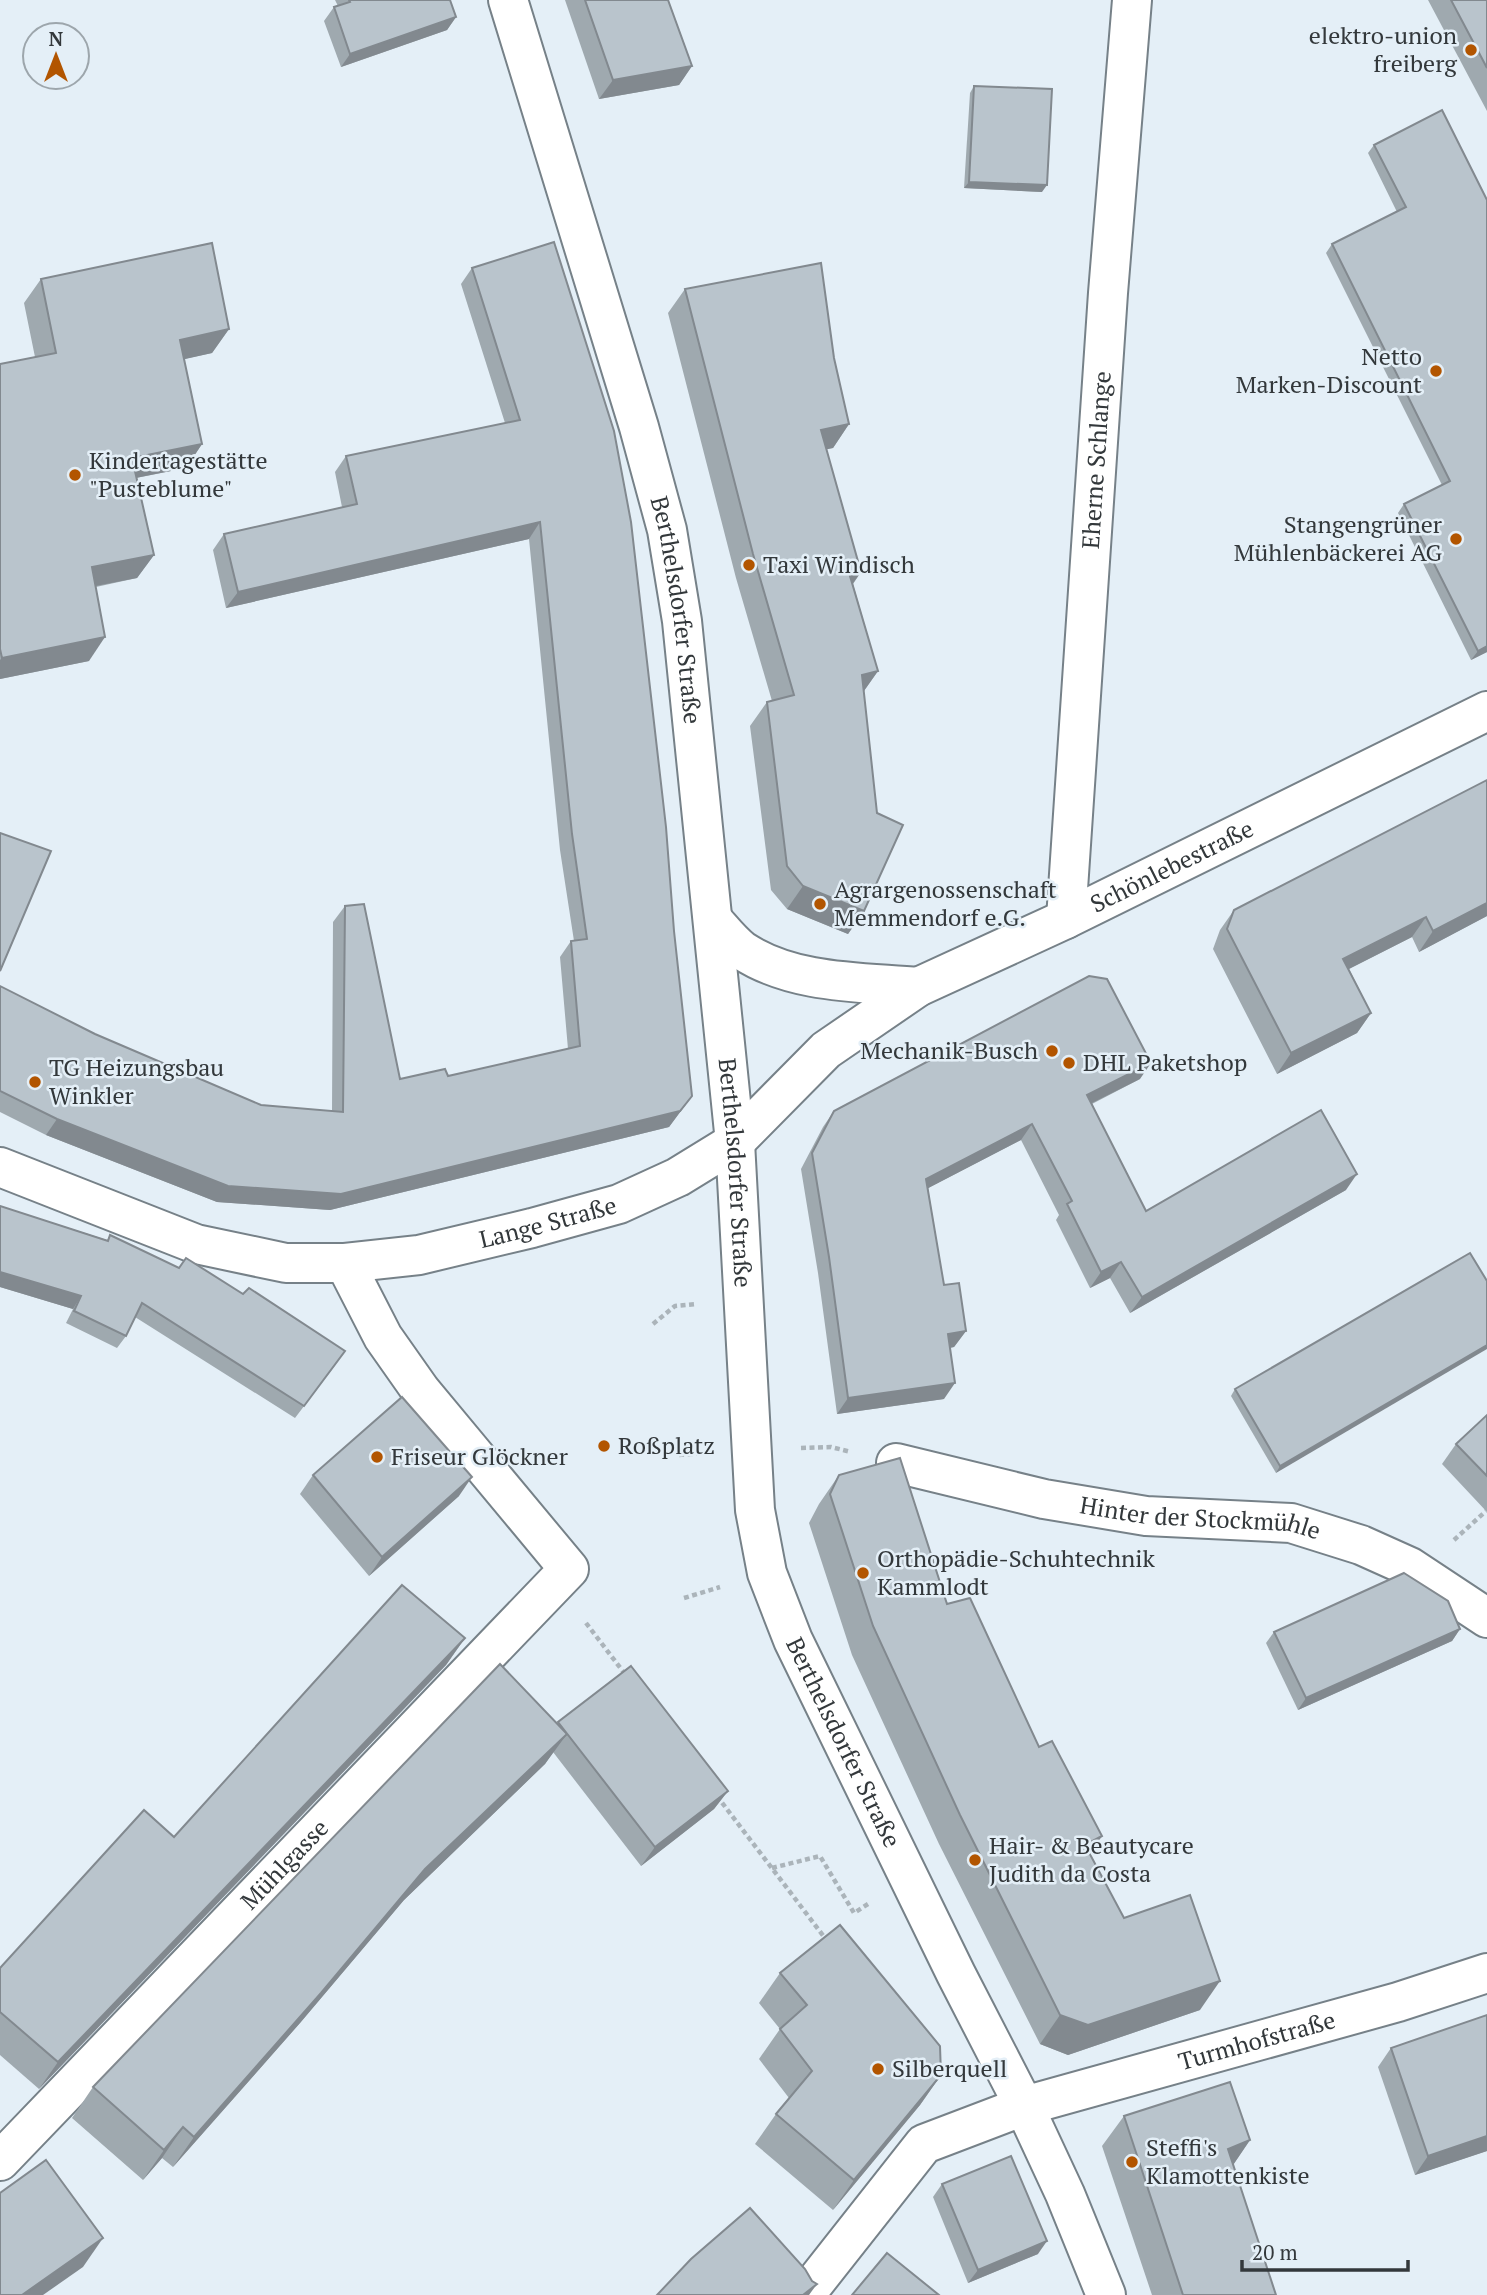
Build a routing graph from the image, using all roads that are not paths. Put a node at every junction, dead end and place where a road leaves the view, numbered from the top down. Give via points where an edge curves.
1 (508, 0) edge
2 (1132, 0) edge
3 (1487, 711) edge
4 (1066, 919) junction
5 (713, 920) junction
6 (918, 987) junction
7 (735, 1142) junction
8 (0, 1167) edge
9 (345, 1263) junction
10 (896, 1463) edge
11 (1487, 1618) edge
12 (1487, 1973) edge
13 (1024, 2106) junction
14 (0, 2161) edge
15 (805, 2295) edge
16 (1106, 2295) edge

1 - 5 street, Berthelsdorfer Straße via 667,530 682,621
2 - 4 street, Eherne Schlange
3 - 4 street, Schönlebestraße
4 - 6 street, Schönlebestraße
5 - 6 street via 742,950 774,967 815,978
5 - 7 street, Berthelsdorfer Straße
6 - 7 street, Schönlebestraße via 826,1050
7 - 9 street, Lange Straße via 678,1177 619,1204 419,1255
7 - 13 street, Berthelsdorfer Straße via 754,1510 767,1573 793,1640
8 - 9 street, Lange Straße via 195,1244 286,1264
9 - 14 street, Mühlgasse via 383,1337 421,1391 569,1569
10 - 11 street, Hinter der Stockmühle via 1044,1499 1146,1516 1291,1524 1361,1545 1410,1567
12 - 13 street, Turmhofstraße
13 - 15 street, Turmhofstraße via 924,2144
13 - 16 street, Berthelsdorfer Straße

